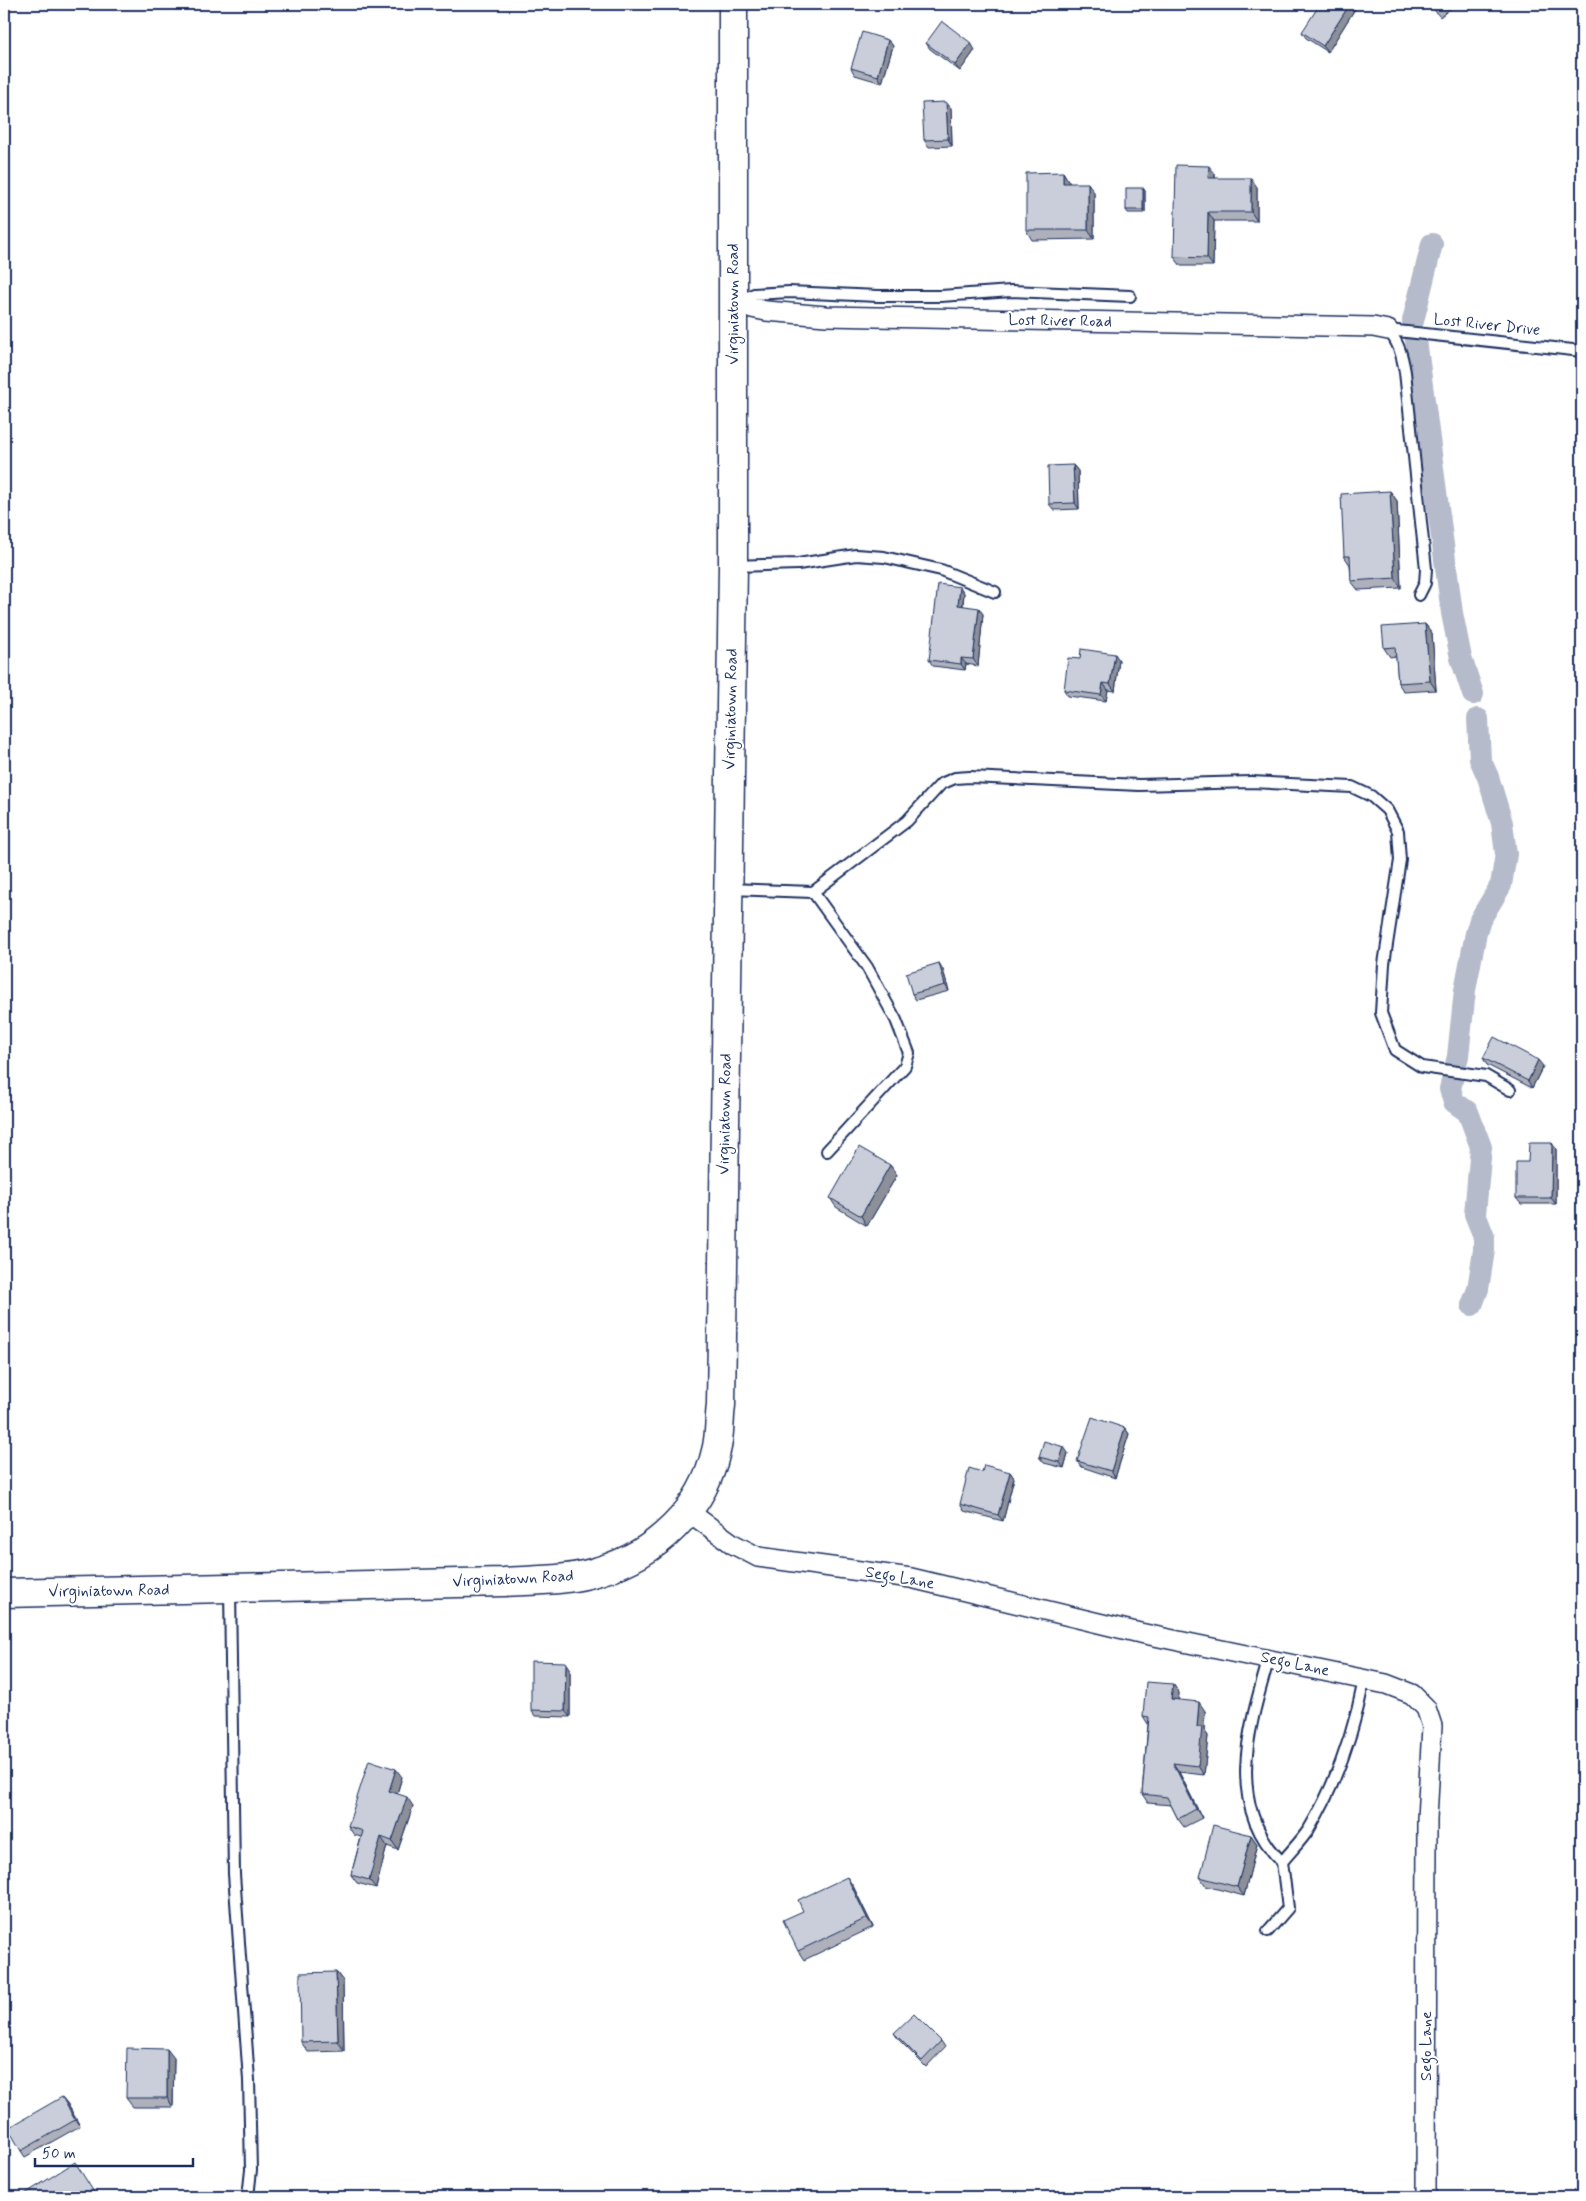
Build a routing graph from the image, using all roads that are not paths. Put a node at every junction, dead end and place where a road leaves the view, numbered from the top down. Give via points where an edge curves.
1 (733, 4) edge
2 (1130, 296) dead end
3 (733, 304) junction
4 (1388, 330) junction
5 (1582, 351) edge
6 (733, 566) junction
7 (995, 592) dead end
8 (1419, 595) dead end
9 (729, 889) junction
10 (813, 892) junction
11 (1510, 1090) dead end
12 (827, 1152) dead end
13 (689, 1512) junction
14 (230, 1588) junction
15 (4, 1593) edge
16 (1269, 1658) junction
17 (1364, 1680) junction
18 (1282, 1862) junction
19 (1268, 1931) dead end
20 (248, 2197) edge
21 (1426, 2197) edge

1 - 3 street, Virginiatown Road
2 - 3 lane via 1011,291 941,296 789,292 754,294
3 - 4 street, Lost River Road via 766,311 826,316 1373,327
3 - 6 street, Virginiatown Road
4 - 5 lane, Lost River Drive
4 - 8 lane via 1402,354 1426,569 1425,583
6 - 7 lane via 798,564 856,555 884,556 941,570
6 - 9 street, Virginiatown Road
9 - 10 lane
9 - 13 street, Virginiatown Road via 721,1406 717,1450 707,1482
10 - 11 lane via 907,821 941,784 955,778 1139,785 1251,782 1352,787 1371,796 1387,810 1398,830 1400,860 1384,964 1381,1013 1395,1050 1422,1067 1486,1076
10 - 12 lane via 868,967 909,1053 906,1066
13 - 14 street, Virginiatown Road via 667,1534 634,1557 599,1572 504,1582
13 - 16 street, Sego Lane via 733,1544 758,1557 911,1578 1140,1633
14 - 15 street, Virginiatown Road
14 - 20 lane via 234,1874 249,2080
16 - 17 street, Sego Lane
16 - 18 lane via 1254,1710 1246,1770 1255,1827
17 - 18 lane via 1356,1722 1342,1760 1308,1830
17 - 21 street, Sego Lane via 1412,1694 1426,1708 1432,1726 1427,1819
18 - 19 lane via 1288,1908

